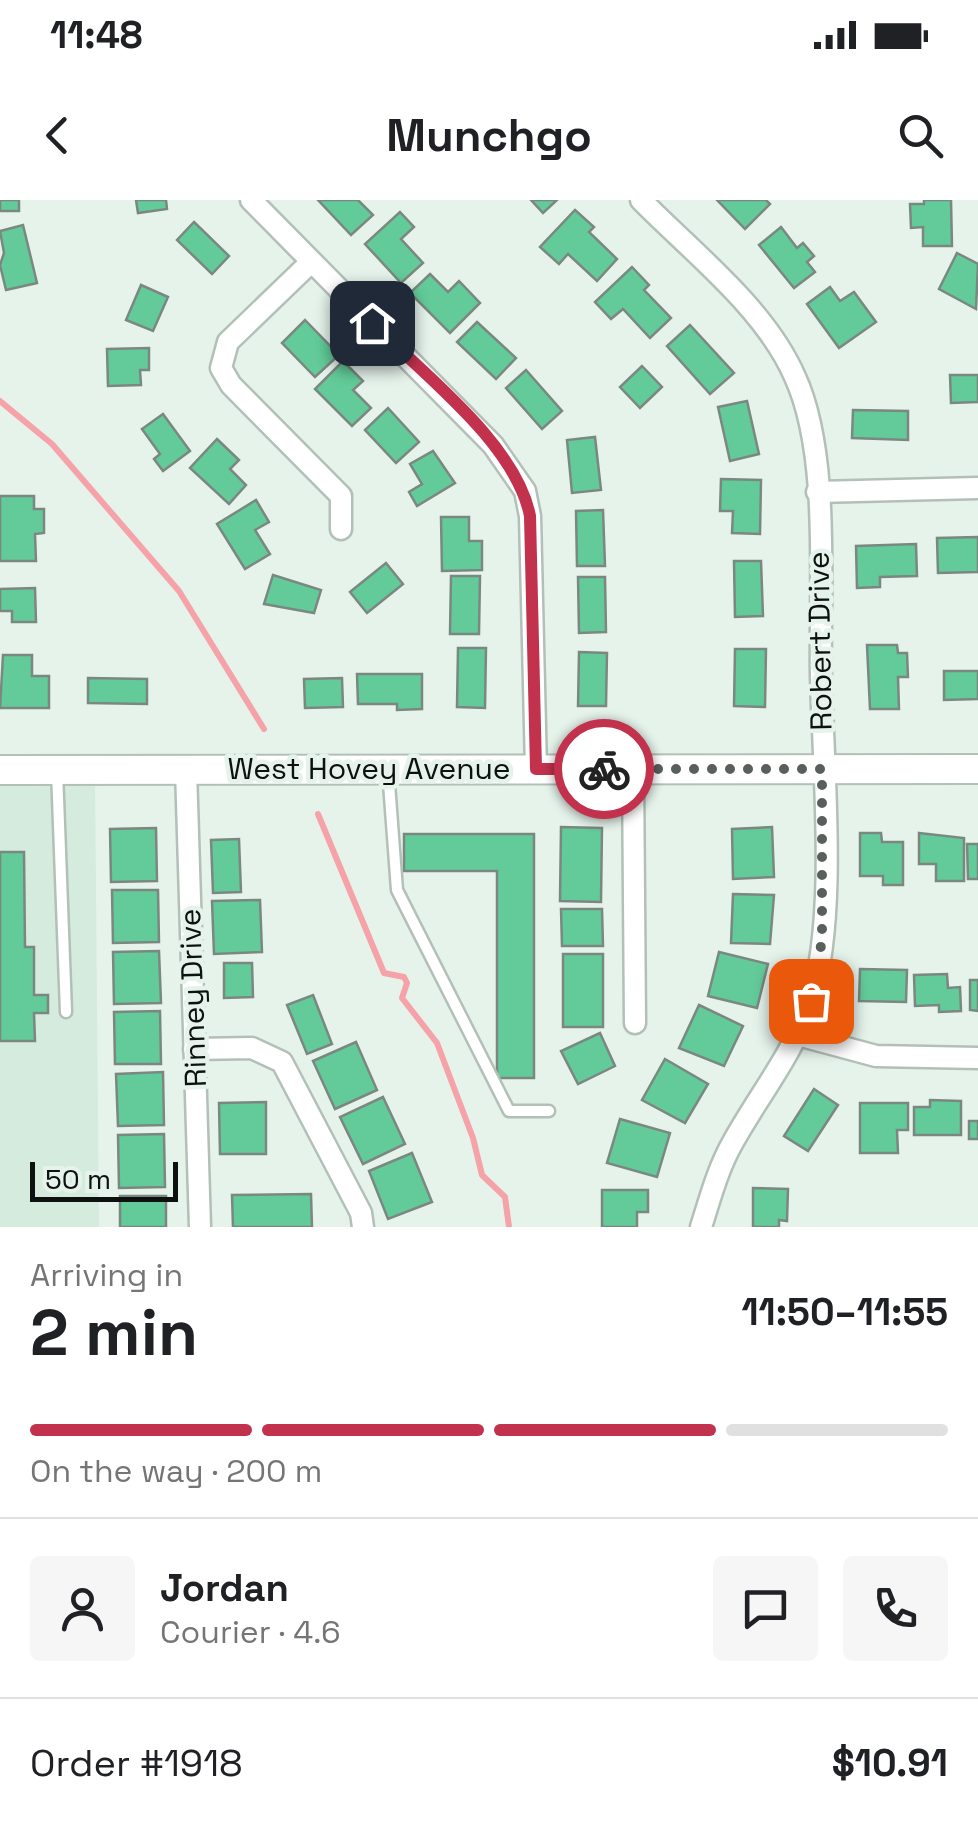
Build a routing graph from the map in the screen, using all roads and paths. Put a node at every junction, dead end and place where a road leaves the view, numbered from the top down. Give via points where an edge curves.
1 (252, 200) edge
2 (641, 200) edge
3 (312, 262) junction
4 (978, 488) edge
5 (816, 492) junction
6 (341, 529) dead end
7 (536, 769) junction
8 (633, 769) junction
9 (822, 769) junction
10 (978, 769) edge
11 (0, 770) edge
12 (56, 770) junction
13 (186, 770) junction
14 (388, 770) junction
15 (66, 1012) dead end
16 (635, 1024) dead end
17 (798, 1035) junction
18 (194, 1049) junction
19 (978, 1058) edge
20 (550, 1111) dead end
21 (200, 1227) edge
22 (363, 1227) edge
23 (701, 1227) edge

1 - 3 street
2 - 5 street, Robert Drive via 782,352 811,424
3 - 6 street via 228,342 221,368 341,496
3 - 7 street via 493,445 525,491
4 - 5 street
5 - 9 street, Robert Drive
7 - 8 street, West Hovey Avenue
7 - 14 street, West Hovey Avenue
8 - 9 street, West Hovey Avenue
8 - 16 street
9 - 10 street, West Hovey Avenue
9 - 17 street, Robert Drive via 822,940
11 - 12 street, West Hovey Avenue
12 - 13 street, West Hovey Avenue
12 - 15 lane
13 - 14 street, West Hovey Avenue
13 - 18 street, Rinney Drive
14 - 20 lane via 397,890 509,1110
17 - 19 street via 876,1056
17 - 23 street, Robert Drive via 731,1144
18 - 21 street, Rinney Drive
18 - 22 street via 252,1048 282,1062

